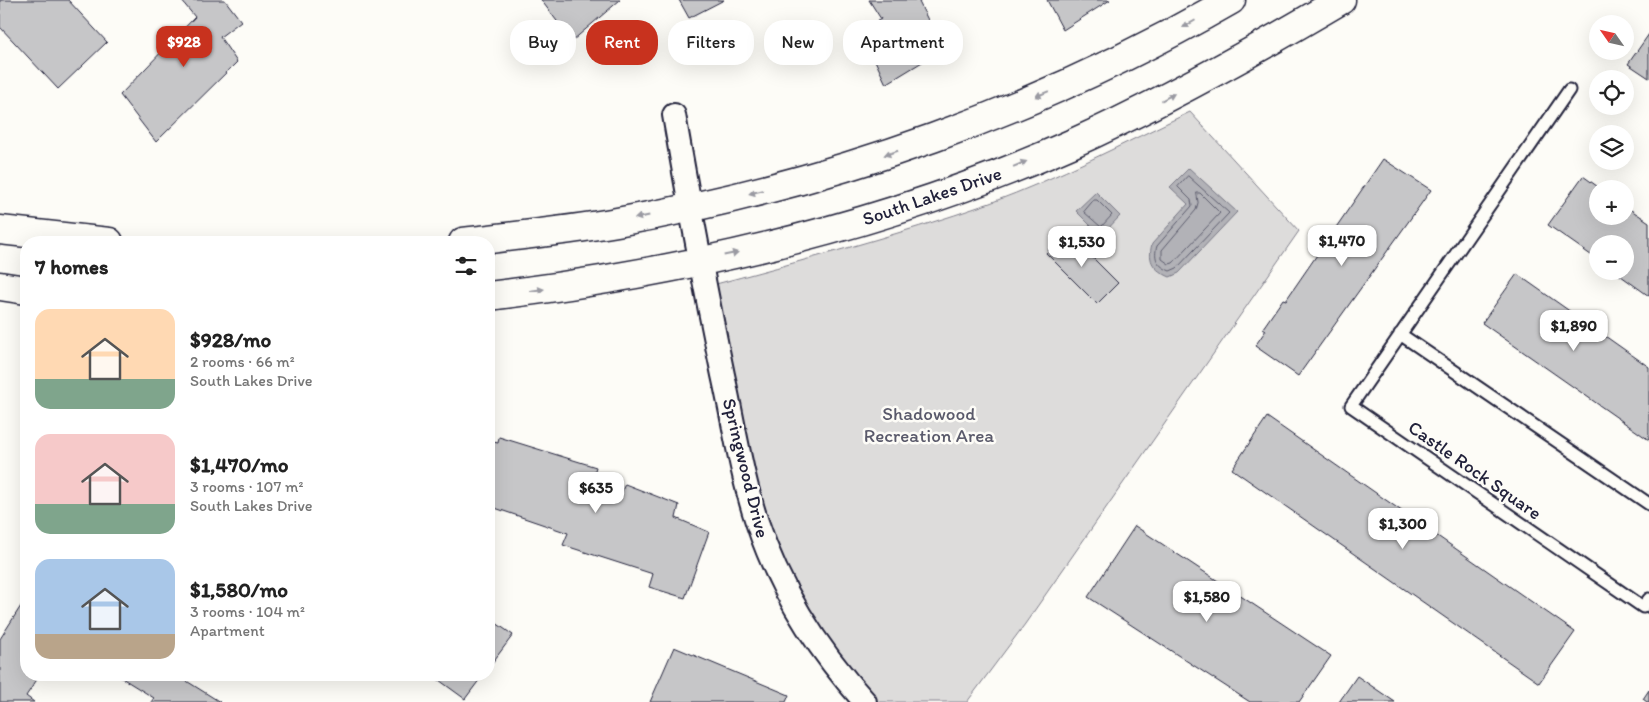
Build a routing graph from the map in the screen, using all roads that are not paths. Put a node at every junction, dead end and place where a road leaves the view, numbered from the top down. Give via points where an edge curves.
1 (1231, 0) edge
2 (1341, 0) edge
3 (1569, 90) dead end
4 (674, 116) dead end
5 (690, 207) junction
6 (0, 230) edge
7 (54, 236) edge
8 (495, 238) edge
9 (699, 261) junction
10 (0, 286) edge
11 (20, 289) edge
12 (495, 295) edge
13 (1400, 334) junction
14 (1649, 504) edge
15 (1649, 599) edge
16 (865, 702) edge

1 -> 5 main road via 1096,71 982,119 898,151 830,172
9 -> 2 main road, South Lakes Drive via 777,245 879,215 1069,145 1237,61
3 - 13 lane, Castle Rock Square
4 - 5 street, Springwood Drive
5 -> 8 main road via 617,222
5 - 9 street, Springwood Drive
6 - 7 main road
12 -> 9 main road, South Lakes Drive via 578,285
9 - 16 street, Springwood Drive via 746,486 770,558 796,610 841,676
10 - 11 main road
13 - 14 lane
13 - 15 lane, Castle Rock Square via 1351,406 1643,607

